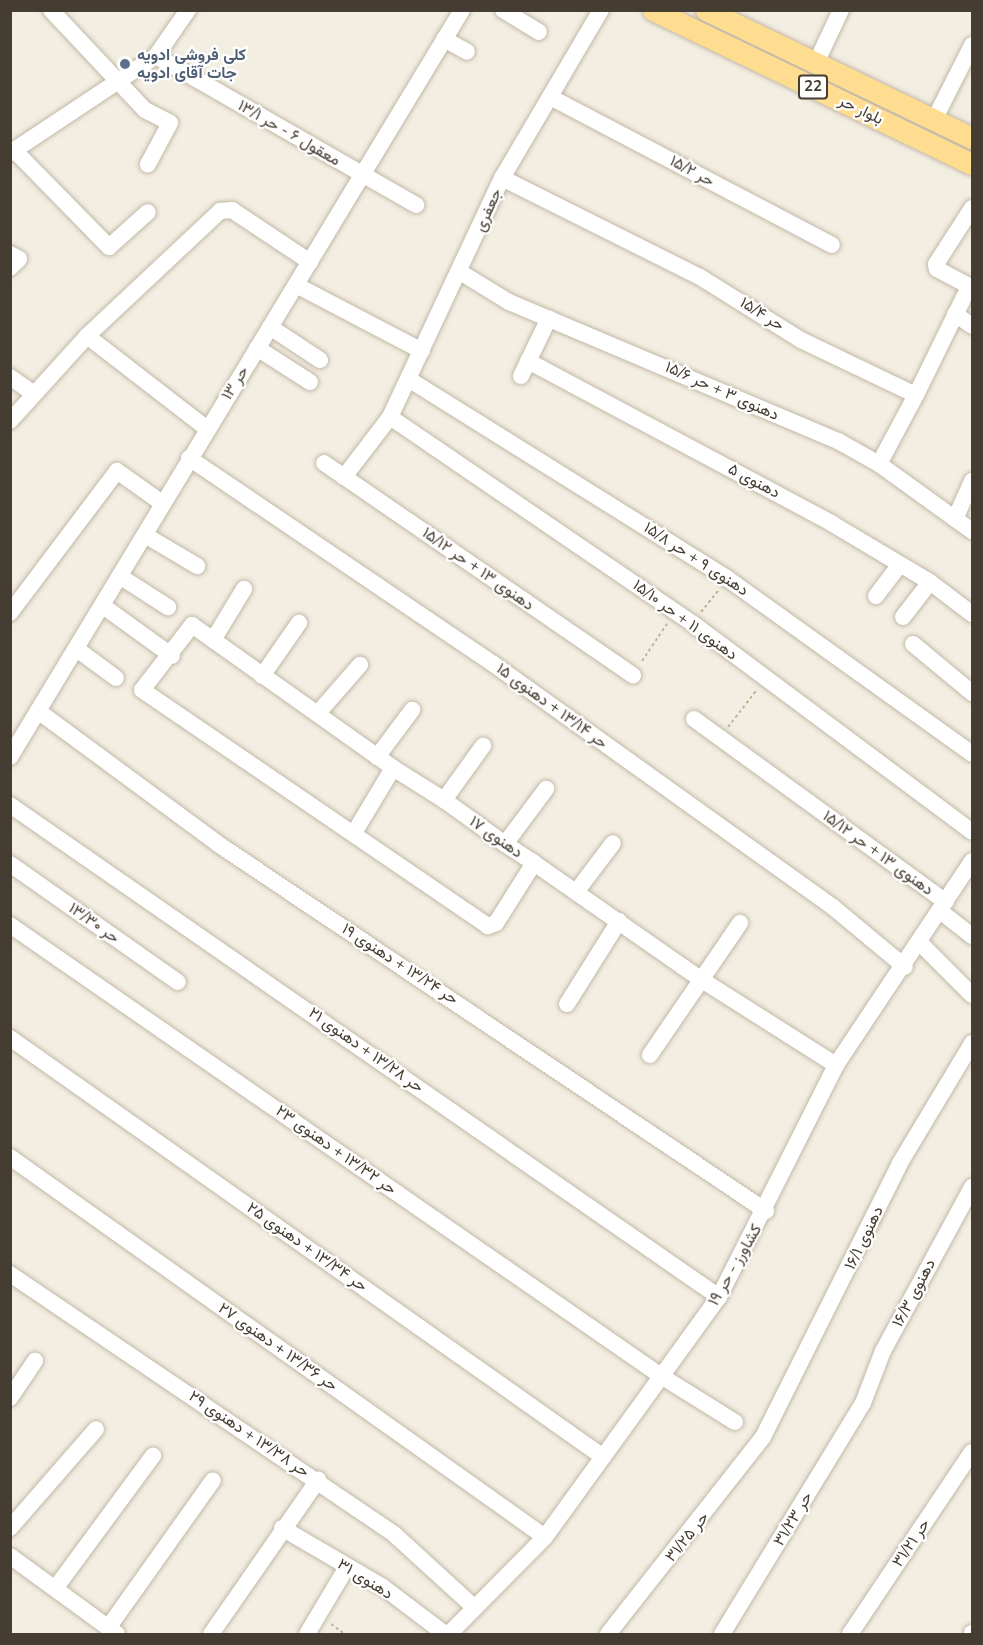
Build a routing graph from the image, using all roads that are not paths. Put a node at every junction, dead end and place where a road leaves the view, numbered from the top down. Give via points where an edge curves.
1 (51, 10) edge
2 (188, 10) edge
3 (462, 10) edge
4 (503, 10) edge
5 (601, 10) edge
6 (653, 10) edge
7 (706, 10) edge
8 (841, 10) edge
9 (539, 32) dead end
10 (444, 39) junction
11 (972, 45) edge
12 (467, 52) dead end
13 (156, 56) junction
14 (816, 63) junction
15 (118, 84) junction
16 (552, 98) junction
17 (934, 120) junction
18 (972, 138) edge
19 (12, 152) edge
20 (148, 164) dead end
21 (972, 164) edge
22 (361, 175) junction
23 (502, 178) junction
24 (416, 205) dead end
25 (972, 208) edge
26 (148, 212) dead end
27 (832, 245) dead end
28 (10, 254) edge
29 (309, 262) junction
30 (10, 268) edge
31 (460, 272) junction
32 (296, 285) junction
33 (971, 288) edge
34 (955, 314) junction
35 (549, 318) junction
36 (972, 326) edge
37 (270, 327) junction
38 (87, 336) junction
39 (257, 348) junction
40 (422, 351) junction
41 (320, 360) dead end
42 (10, 377) edge
43 (410, 380) junction
44 (310, 382) dead end
45 (34, 394) junction
46 (916, 394) junction
47 (390, 417) junction
48 (10, 421) edge
49 (206, 428) junction
50 (189, 458) junction
51 (324, 463) dead end
52 (879, 464) junction
53 (344, 477) junction
54 (972, 481) edge
55 (162, 503) junction
56 (955, 519) junction
57 (972, 531) edge
58 (145, 534) junction
59 (899, 565) junction
60 (197, 566) dead end
61 (122, 577) junction
62 (930, 582) junction
63 (244, 589) dead end
64 (876, 596) dead end
65 (103, 606) junction
66 (168, 607) dead end
67 (10, 613) edge
68 (972, 614) edge
69 (903, 617) dead end
70 (299, 624) dead end
71 (213, 640) junction
72 (913, 644) dead end
73 (78, 650) junction
74 (172, 656) junction
75 (360, 665) dead end
76 (633, 675) road end
77 (262, 676) junction
78 (116, 678) dead end
79 (972, 693) edge
80 (412, 710) dead end
81 (38, 711) junction
82 (318, 712) junction
83 (694, 719) dead end
84 (483, 746) dead end
85 (972, 754) edge
86 (10, 757) edge
87 (377, 757) junction
88 (393, 768) junction
89 (546, 789) dead end
90 (444, 800) junction
91 (10, 805) edge
92 (972, 832) edge
93 (354, 834) junction
94 (613, 843) dead end
95 (505, 844) junction
96 (972, 861) edge
97 (534, 863) junction
98 (10, 864) edge
99 (576, 892) junction
100 (943, 906) junction
101 (619, 921) junction
102 (740, 923) dead end
103 (10, 925) edge
104 (972, 936) edge
105 (921, 944) junction
106 (905, 967) junction
107 (702, 980) junction
108 (178, 982) dead end
109 (972, 995) edge
110 (567, 1004) dead end
111 (10, 1038) edge
112 (972, 1042) edge
113 (650, 1055) dead end
114 (836, 1065) junction
115 (10, 1157) edge
116 (972, 1187) edge
117 (766, 1211) junction
118 (10, 1274) edge
119 (720, 1298) junction
120 (35, 1361) dead end
121 (661, 1376) junction
122 (10, 1398) edge
123 (863, 1402) joint
124 (735, 1422) dead end
125 (96, 1429) dead end
126 (763, 1437) joint
127 (972, 1452) edge
128 (153, 1456) dead end
129 (603, 1457) junction
130 (213, 1480) dead end
131 (318, 1480) junction
132 (10, 1528) edge
133 (282, 1528) junction
134 (545, 1537) junction
135 (10, 1556) edge
136 (347, 1567) junction
137 (57, 1586) junction
138 (475, 1608) junction
139 (112, 1631) edge
140 (211, 1635) edge
141 (307, 1635) edge
142 (447, 1635) edge
143 (608, 1635) edge
144 (722, 1635) edge
145 (850, 1635) edge

1 - 15 street
2 - 13 street
3 - 10 street, حر ۱۳
4 - 9 street
5 - 16 street, جعفری
6 - 21 main road, بلوار حر / 22
7 - 14 main road, بلوار حر / 22
8 - 14 street
10 - 12 street
10 - 22 street, حر ۱۳
11 - 17 street
13 - 15 street
13 - 22 street, معقول ۶ - حر ۱۳/۱
14 - 17 main road, بلوار حر / 22
15 - 19 street
15 - 20 street via 145,111 170,123
16 - 23 street, جعفری
16 - 27 street, حر ۱۵/۲
17 - 18 main road, بلوار حر / 22
19 - 26 street via 109,246
22 - 24 street, معقول ۶ - حر ۱۳/۱
22 - 29 street, حر ۱۳
23 - 31 street, جعفری
23 - 46 street, حر ۱۵/۴ via 700,277 801,340
25 - 33 street via 936,264 937,270
28 - 30 street via 19,259
29 - 32 street, حر ۱۳
29 - 38 street via 232,210 220,211
31 - 35 street, دهنوی ۳ + حر ۱۵/۶
31 - 40 street, جعفری
32 - 37 street, حر ۱۳
32 - 40 street
33 - 34 street
34 - 36 street
34 - 46 street
35 - 52 street, دهنوی ۳ + حر ۱۵/۶ via 713,385
35 - 59 street, دهنوی ۵ via 525,368 831,523
37 - 39 street, حر ۱۳
37 - 41 street
38 - 45 street
38 - 49 street
39 - 44 street
39 - 49 street, حر ۱۳
40 - 43 street, جعفری
42 - 45 street
43 - 47 street, جعفری
43 - 85 street, دهنوی ۹ + حر ۱۵/۸ via 728,579
45 - 48 street
46 - 52 street
47 - 53 street, جعفری
47 - 92 street, دهنوی ۱۱ + حر ۱۵/۱۰ via 692,623
49 - 50 street, حر ۱۳
50 - 55 street, حر ۱۳
50 - 106 street, حر ۱۳/۱۴ + دهنوی ۱۵ via 492,663 834,908
51 - 53 street, دهنوی ۱۳ + حر ۱۵/۱۲
52 - 56 street, دهنوی ۳ + حر ۱۵/۶
53 - 76 street, دهنوی ۱۳ + حر ۱۵/۱۲
54 - 56 street
55 - 58 street, حر ۱۳
55 - 67 street via 117,471
56 - 57 street, دهنوی ۳ + حر ۱۵/۶
58 - 60 street
58 - 61 street, حر ۱۳
59 - 62 street, دهنوی ۵
59 - 64 street
61 - 65 street, حر ۱۳
61 - 66 street
62 - 68 street, دهنوی ۵
62 - 69 street
63 - 71 street
65 - 73 street, حر ۱۳
65 - 74 street
70 - 77 street
71 - 74 street, دهنوی ۱۷ via 189,625
71 - 77 street, دهنوی ۱۷
72 - 79 street
73 - 78 street
73 - 81 street, حر ۱۳
74 - 93 street via 142,690
75 - 82 street
77 - 82 street, دهنوی ۱۷
80 - 87 street
81 - 86 street, حر ۱۳
81 - 117 street, حر ۱۳/۲۴ + دهنوی ۱۹ via 221,846
82 - 87 street, دهنوی ۱۷
83 - 100 street, دهنوی ۱۳ + حر ۱۵/۱۲
84 - 90 street
87 - 88 street, دهنوی ۱۷
88 - 90 street, دهنوی ۱۷
88 - 93 street
89 - 95 street
90 - 95 street, دهنوی ۱۷
91 - 119 street, حر ۱۳/۲۸ + دهنوی ۲۱
93 - 97 street via 488,926 496,923
94 - 99 street
95 - 97 street, دهنوی ۱۷
96 - 100 street, کشاورز - حر ۱۹
97 - 99 street, دهنوی ۱۷
98 - 108 street, حر ۱۳/۳۰
99 - 101 street, دهنوی ۱۷
100 - 104 street, دهنوی ۱۳ + حر ۱۵/۱۲
100 - 105 street, کشاورز - حر ۱۹
101 - 107 street, دهنوی ۱۷
101 - 110 street
102 - 107 street
103 - 121 street, حر ۱۳/۳۲ + دهنوی ۲۳
105 - 106 street, کشاورز - حر ۱۹
105 - 109 street
106 - 114 street, کشاورز - حر ۱۹
107 - 113 street
107 - 114 street, دهنوی ۱۷
111 - 129 street, حر ۱۳/۳۴ + دهنوی ۲۵
112 - 126 street, دهنوی ۱۶/۱ via 900,1163
114 - 117 street, کشاورز - حر ۱۹
115 - 134 street, حر ۱۳/۳۶ + دهنوی ۲۷
116 - 123 street, دهنوی ۱۶/۳ via 884,1351
117 - 119 street, کشاورز - حر ۱۹
118 - 131 street, حر ۱۳/۳۸ + دهنوی ۲۹
119 - 121 street, کشاورز - حر ۱۹
120 - 122 street
121 - 124 street, حر ۱۳/۳۲ + دهنوی ۲۳
121 - 129 street, کشاورز - حر ۱۹
123 - 144 street, حر ۳۱/۲۳
125 - 132 street
126 - 143 street, حر ۳۱/۲۵
127 - 145 street, حر ۳۱/۲۱
128 - 137 street
129 - 134 street, کشاورز - حر ۱۹
130 - 139 street
131 - 133 street
131 - 138 street, حر ۱۳/۳۸ + دهنوی ۲۹ via 395,1535
133 - 136 street, دهنوی ۳۱
133 - 140 street
134 - 138 street, کشاورز - حر ۱۹
135 - 137 street
136 - 141 street
136 - 142 street, دهنوی ۳۱
137 - 139 street
138 - 142 street, کشاورز - حر ۱۹

